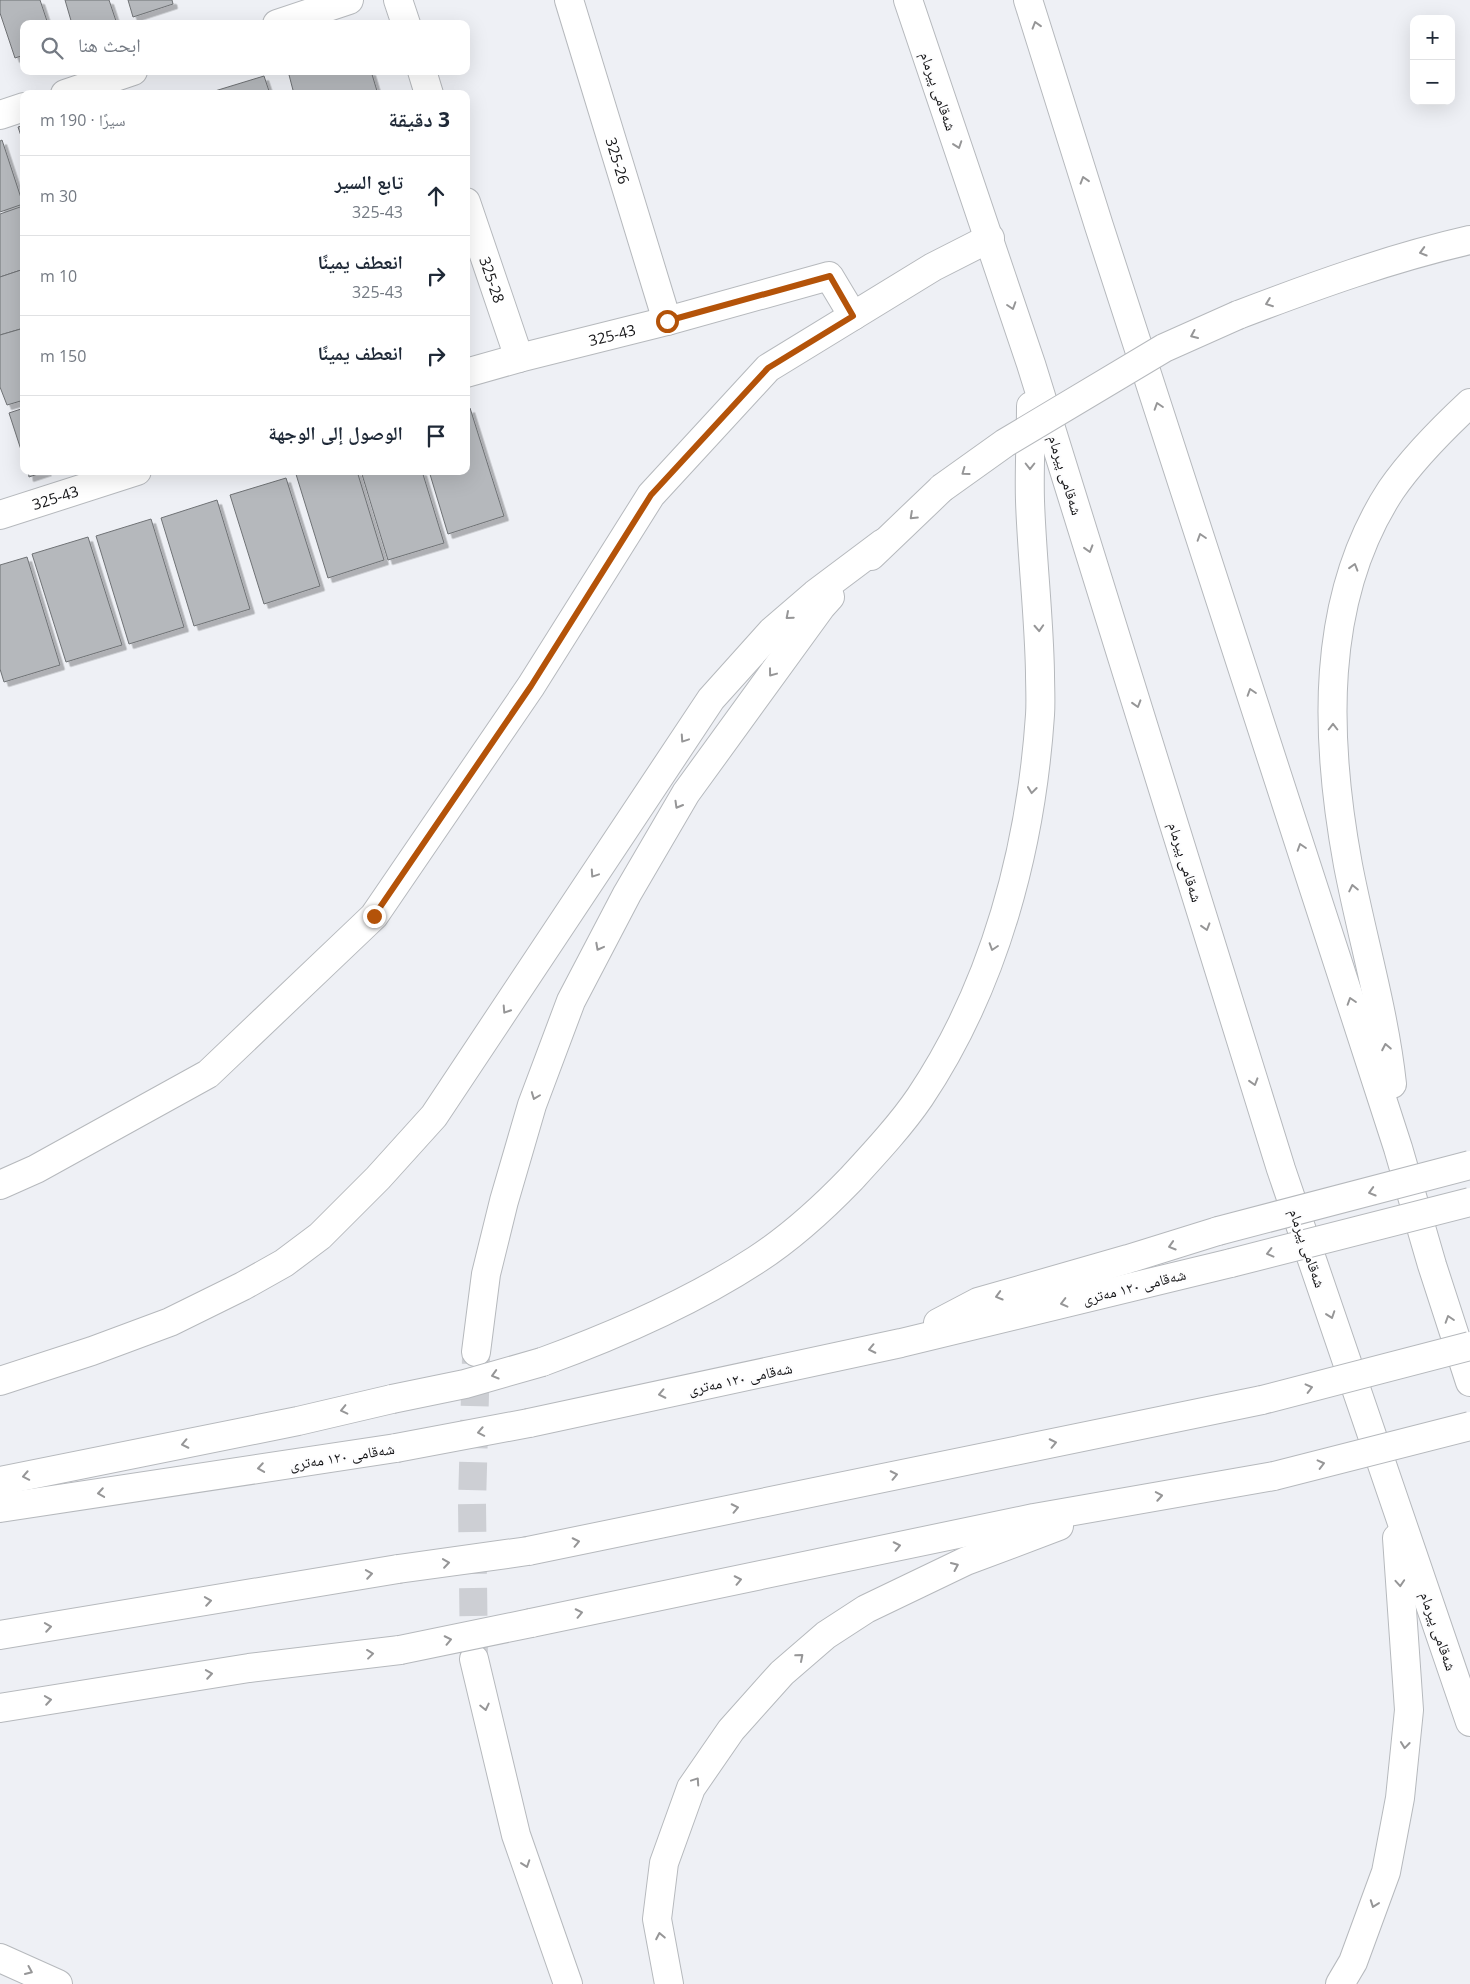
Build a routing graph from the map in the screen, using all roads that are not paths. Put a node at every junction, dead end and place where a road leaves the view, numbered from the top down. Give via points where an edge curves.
1 (349, 0) edge
2 (398, 0) edge
3 (569, 0) edge
4 (908, 0) edge
5 (1028, 0) edge
6 (289, 20) edge
7 (405, 20) edge
8 (123, 75) edge
9 (133, 75) edge
10 (423, 75) edge
11 (77, 90) edge
12 (138, 90) edge
13 (429, 90) edge
14 (20, 108) edge
15 (0, 115) edge
16 (470, 214) edge
17 (990, 238) junction
18 (1470, 240) edge
19 (853, 316) junction
20 (667, 321) junction
21 (519, 358) junction
22 (1031, 364) junction
23 (470, 372) edge
24 (1470, 404) edge
25 (125, 475) edge
26 (0, 515) edge
27 (883, 543) junction
28 (1398, 1148) junction
29 (1470, 1165) edge
30 (0, 1185) edge
31 (1470, 1202) edge
32 (901, 1343) junction
33 (1470, 1346) edge
34 (476, 1352) tunnel mouth
35 (0, 1381) edge
36 (1470, 1382) edge
37 (1470, 1426) edge
38 (0, 1481) edge
39 (1394, 1499) junction
40 (1126, 1502) junction
41 (0, 1508) edge
42 (0, 1635) edge
43 (474, 1659) tunnel mouth
44 (0, 1708) edge
45 (1470, 1722) edge
46 (0, 1958) edge
47 (58, 1984) edge
48 (568, 1984) edge
49 (669, 1984) edge
50 (1340, 1984) edge

1 - 6 main road
2 - 7 main road
3 - 20 main road, 325-26
4 -> 17 main road, شەقامی پیرمام
28 -> 5 main road
8 - 11 main road
9 - 12 main road
10 - 13 main road
14 - 15 main road
16 - 21 main road, 325-28
17 - 19 main road via 933,267
17 -> 22 main road, شەقامی پیرمام
18 -> 27 main road, bridge via 1305,289 1164,348 1004,443 942,488
19 - 20 main road, 325-43 via 830,276
19 - 30 main road via 768,368 651,495 531,686 374,916 208,1074 36,1169
20 - 21 main road, 325-43
21 - 23 main road, 325-43
22 -> 38 main road, bridge via 1030,502 1039,629 1040,713 1032,795 1011,890 985,971 958,1031 919,1098 869,1160 817,1213 758,1259 627,1329 542,1362 465,1384
22 -> 39 main road, شەقامی پیرمام via 1281,1169
28 -> 24 main road via 1390,1068 1340,812 1333,734 1333,675 1339,624 1348,587 1371,526 1391,490 1410,465
25 - 26 main road, 325-43
27 -> 34 main road via 821,607 686,793 627,894 571,1001 532,1105 504,1201 486,1274
27 -> 35 main road via 772,631 711,699 434,1116 320,1236 284,1263 170,1322
36 -> 28 main road
29 -> 32 main road, bridge via 1218,1231 978,1302
31 -> 32 main road, شەقامی ١٢٠ مەتری, bridge
32 -> 41 main road, شەقامی ١٢٠ مەتری, bridge via 529,1423 396,1448
42 -> 33 main road, bridge via 528,1552 1262,1400
40 -> 37 main road, bridge via 1274,1476
39 - 45 main road, شەقامی پیرمام
39 -> 50 main road via 1409,1710 1400,1798 1386,1872 1353,1962
44 -> 40 main road, bridge via 248,1668 400,1650 1034,1518
49 -> 40 main road via 656,1919 664,1863 691,1788 730,1730 782,1673 826,1635 905,1589 966,1561
43 -> 48 main road via 516,1835
46 -> 47 main road

